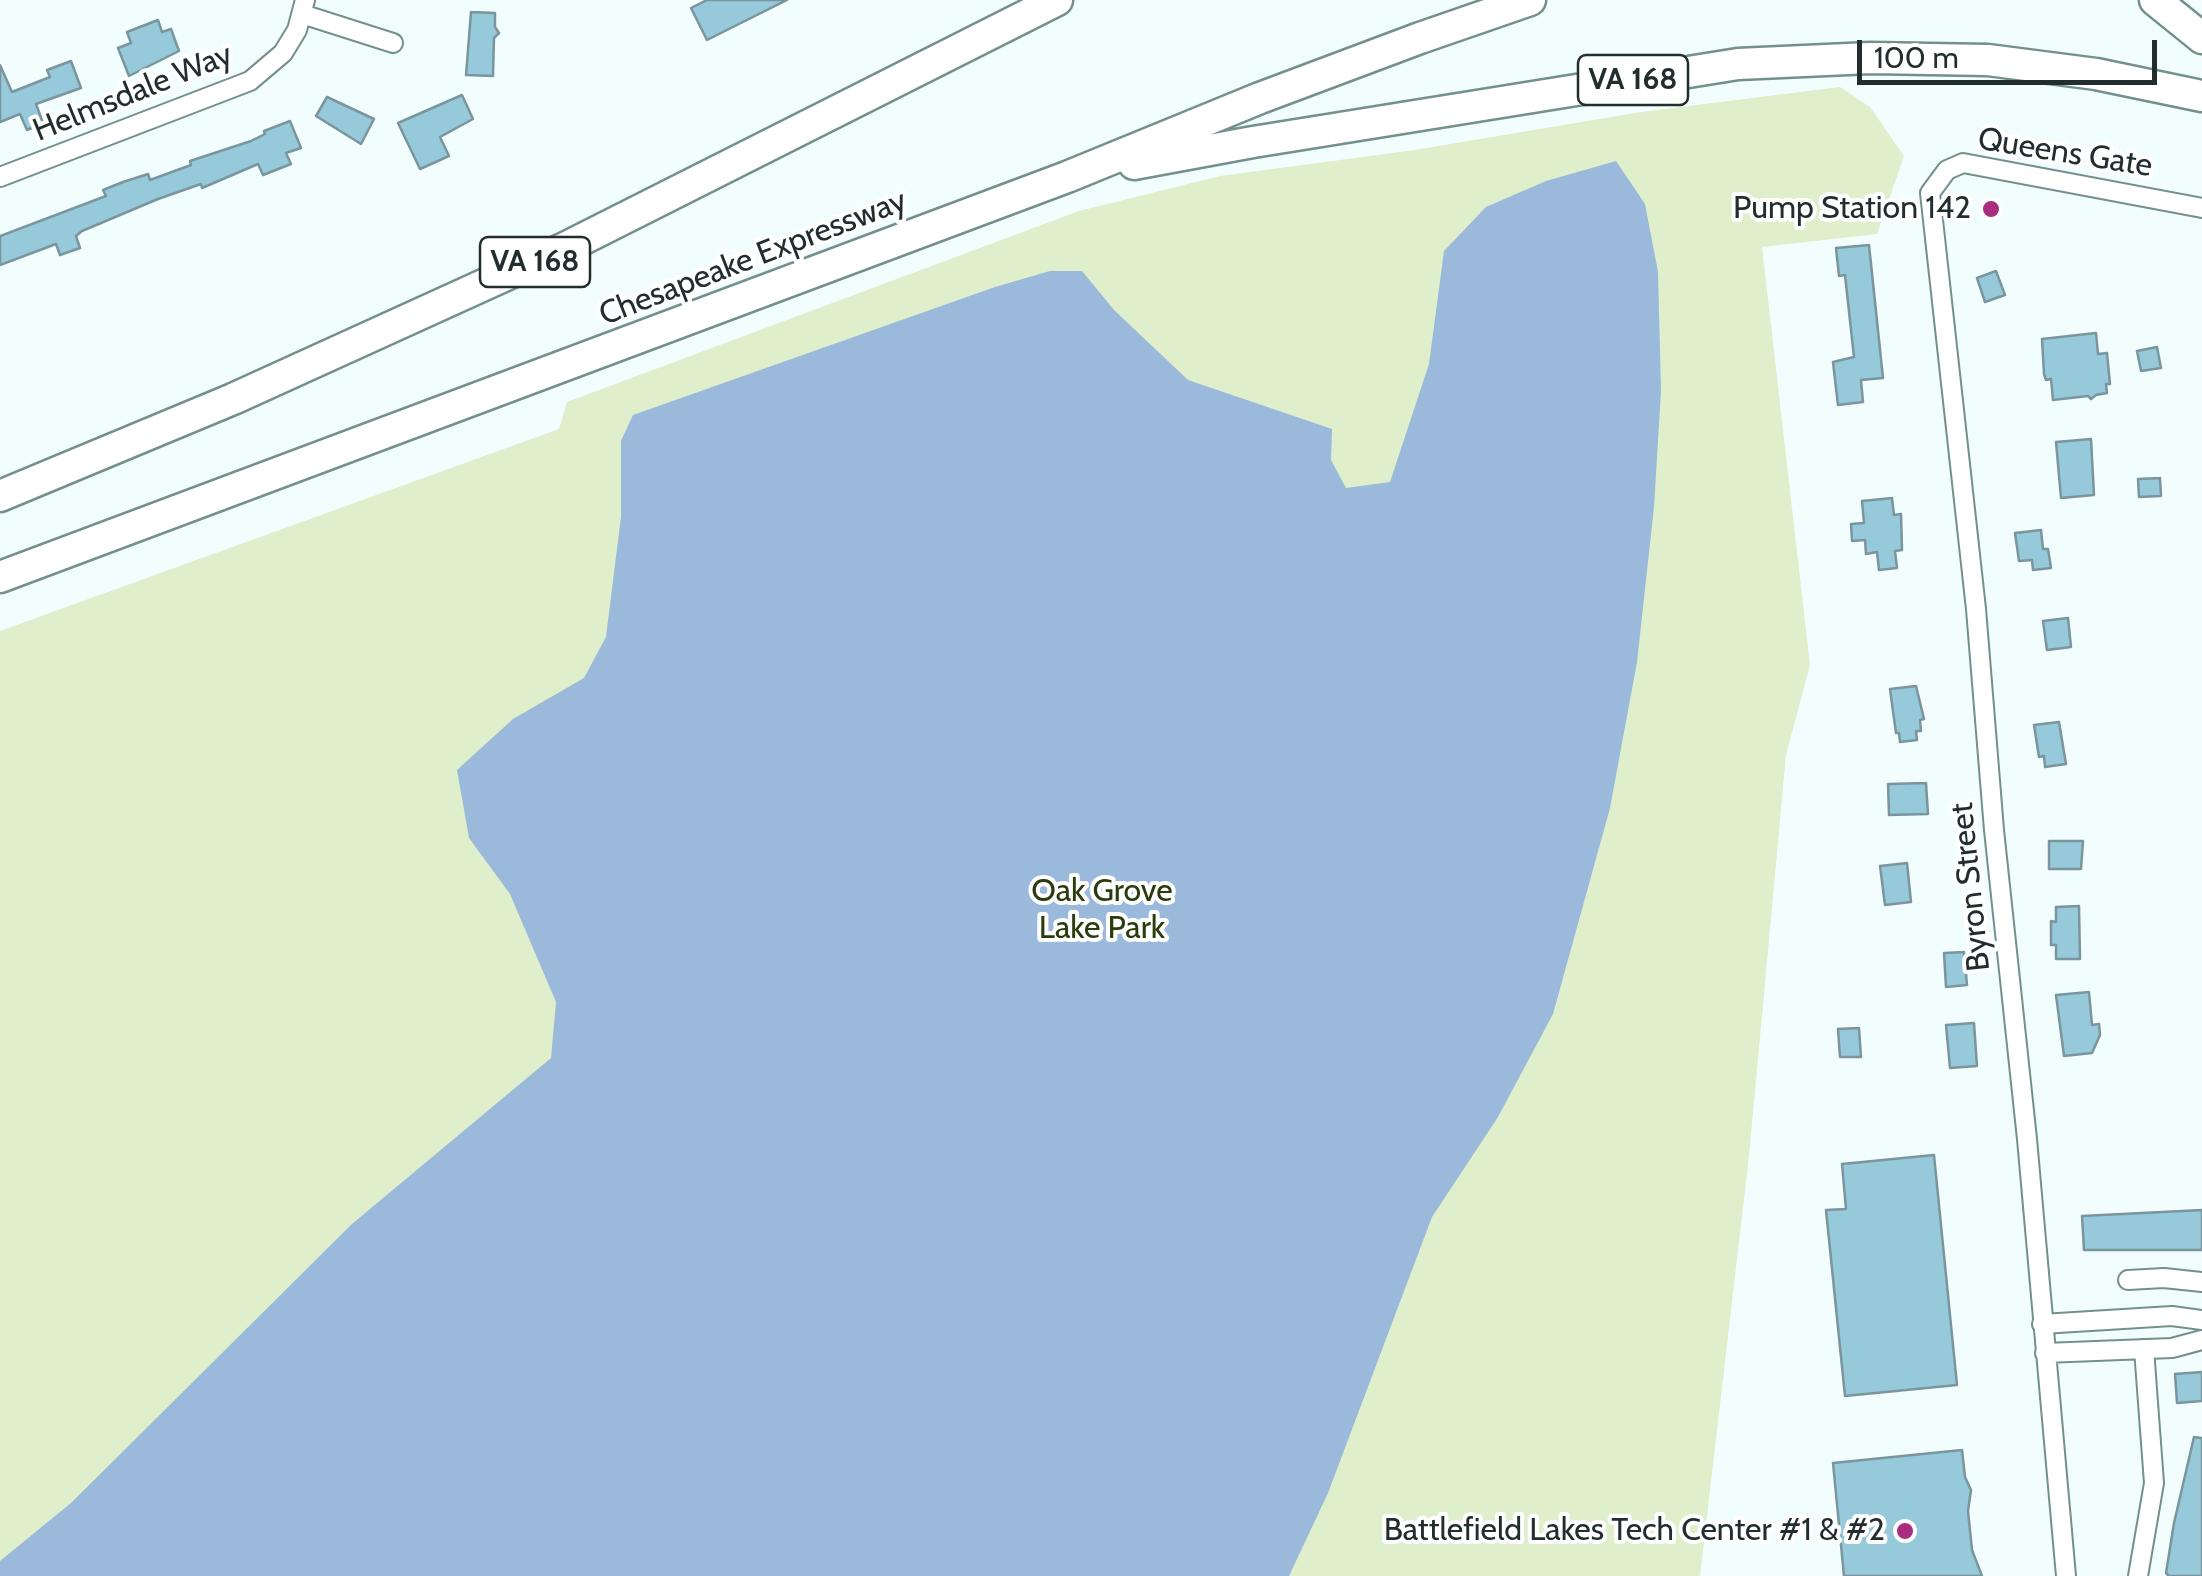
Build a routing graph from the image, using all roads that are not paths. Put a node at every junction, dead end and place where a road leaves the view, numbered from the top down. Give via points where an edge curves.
1 (1057, 0) edge
2 (1530, 0) edge
3 (2155, 0) edge
4 (304, 7) edge
5 (2202, 38) edge
6 (393, 43) dead end
7 (2202, 96) edge
8 (1068, 177) junction
9 (0, 178) edge
10 (1930, 192) joint
11 (2202, 208) edge
12 (0, 496) edge
13 (0, 578) edge
14 (2128, 1280) dead end
15 (2202, 1282) edge
16 (2202, 1320) edge
17 (2042, 1324) junction
18 (2202, 1340) edge
19 (2144, 1349) junction
20 (2045, 1353) junction
21 (2066, 1576) edge
22 (2138, 1576) edge

1 - 12 highway, VA 168 via 565,248
2 - 8 highway, Chesapeake Expressway via 1260,98
3 - 5 highway
4 - 6 street
4 - 9 street, Helmsdale Way via 282,53 250,81
7 - 8 highway, VA 168 via 1988,60 1738,64
8 - 13 highway, Chesapeake Expressway / VA 168
10 - 11 street, Queens Gate via 1948,170 1963,164
10 - 17 street, Byron Street
14 - 15 street
16 - 17 street
17 - 20 street, Byron Street
18 - 19 street
19 - 20 street
19 - 22 street via 2154,1482
20 - 21 street, Byron Street

